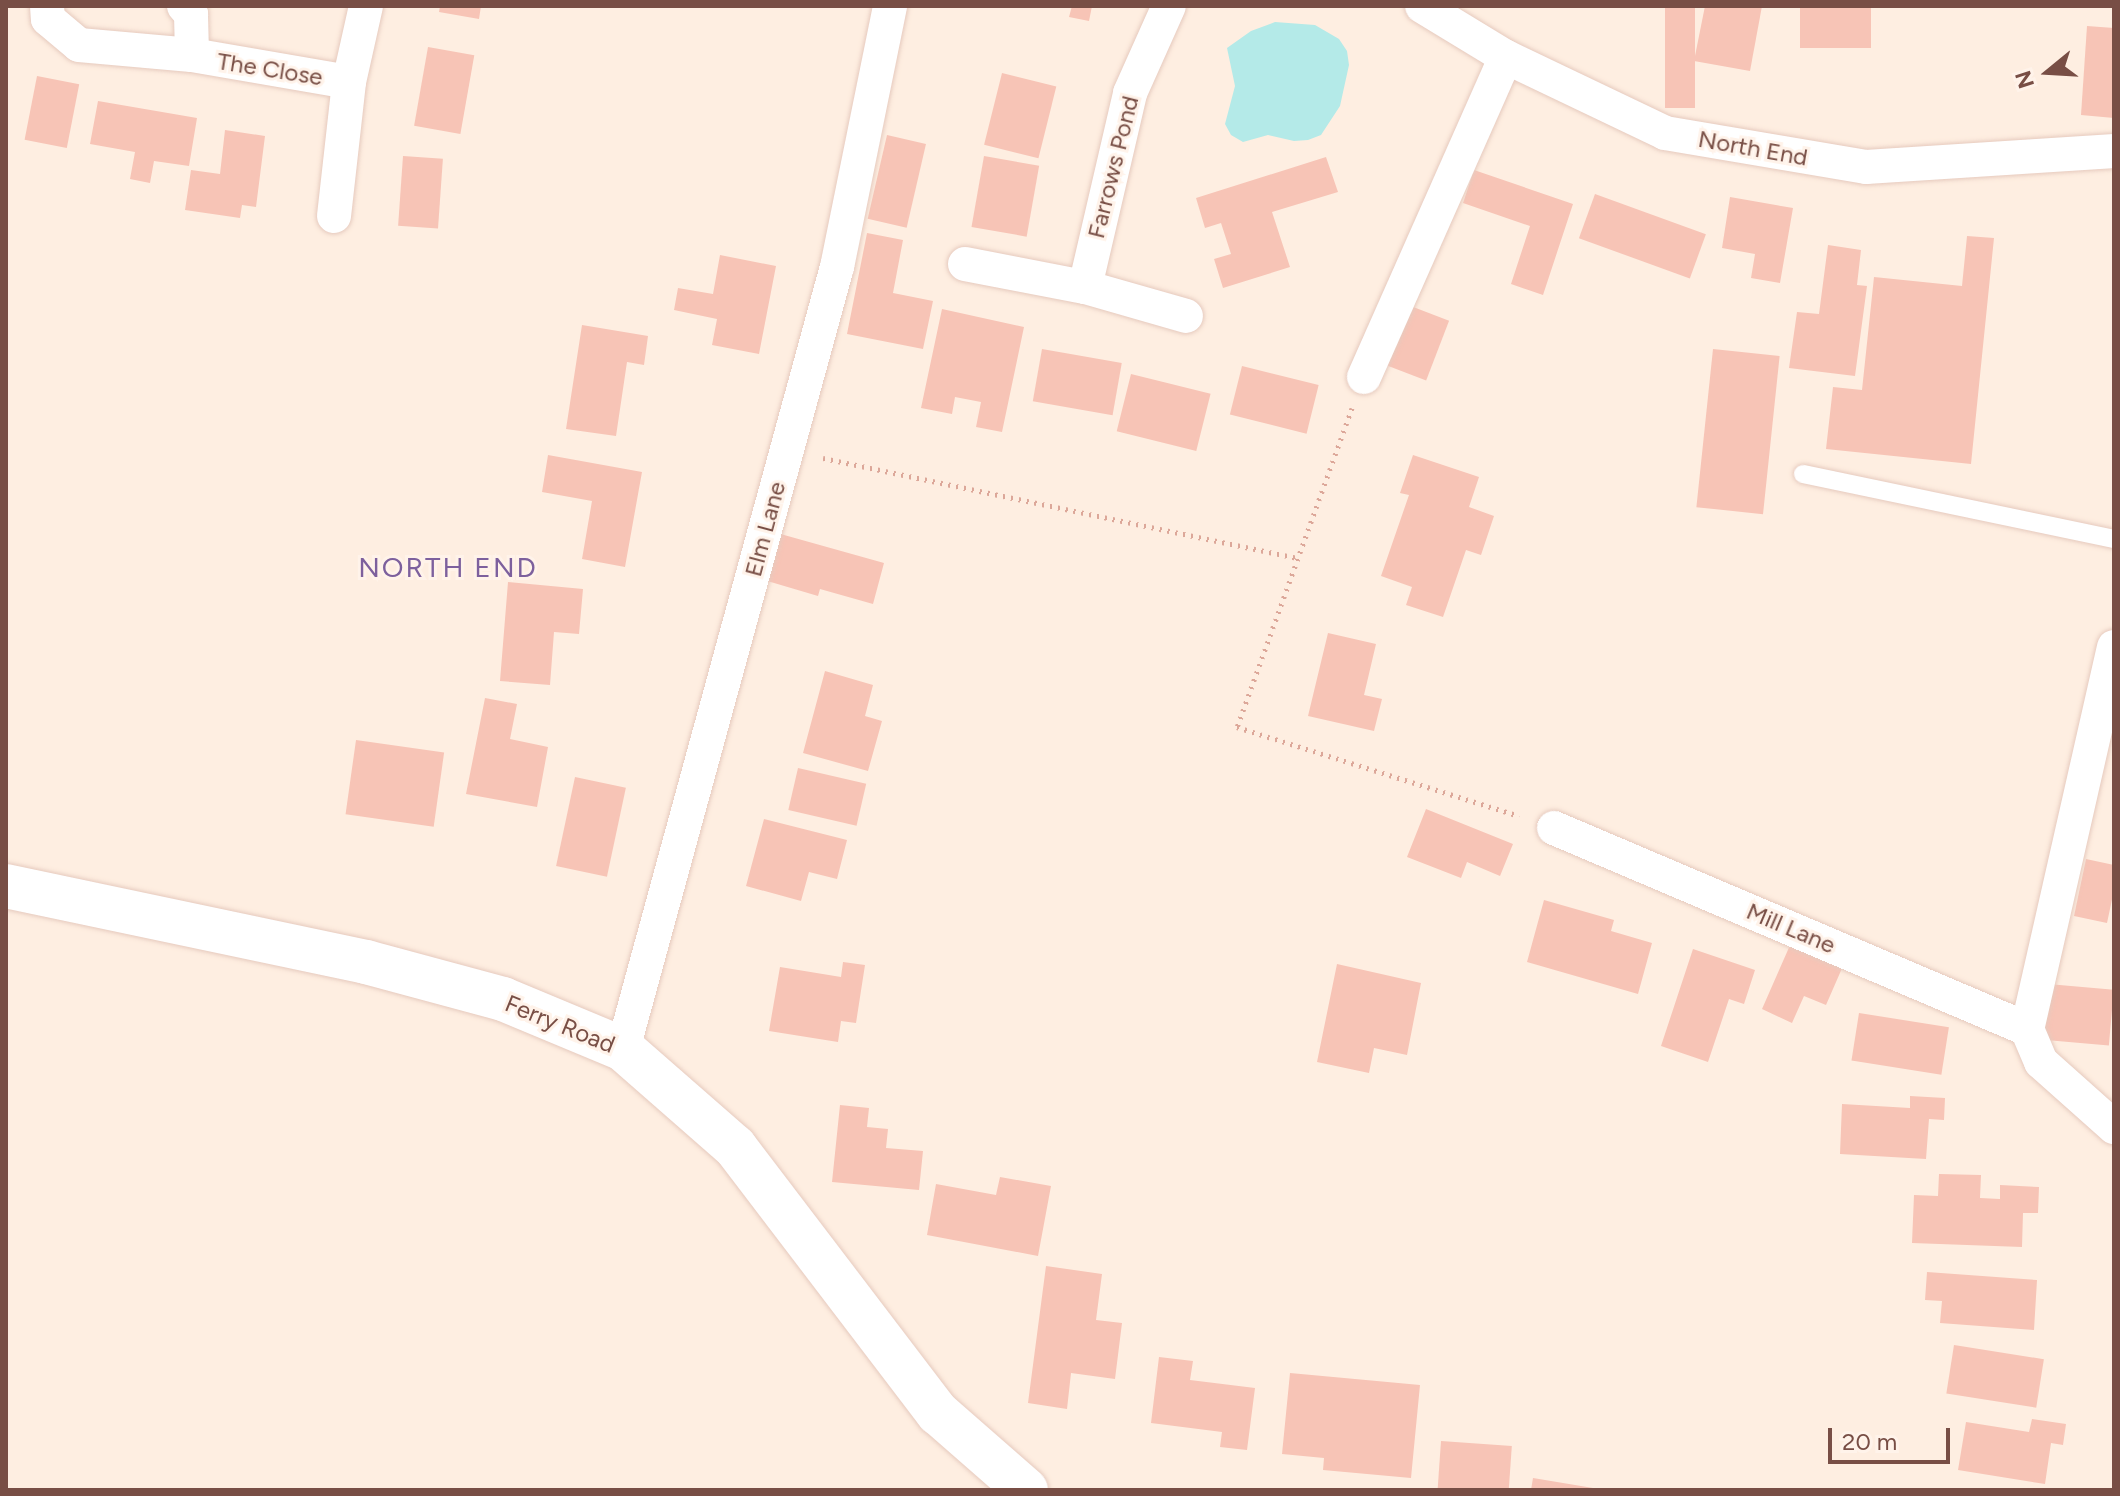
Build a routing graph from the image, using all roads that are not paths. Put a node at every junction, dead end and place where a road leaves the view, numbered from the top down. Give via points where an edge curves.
1 (47, 6) edge
2 (184, 6) edge
3 (366, 6) edge
4 (890, 6) edge
5 (1169, 6) edge
6 (1422, 6) edge
7 (192, 55) junction
8 (1506, 57) junction
9 (349, 82) junction
10 (2114, 151) edge
11 (334, 216) dead end
12 (965, 264) dead end
13 (1085, 287) junction
14 (1186, 316) dead end
15 (1364, 377) road end
16 (1803, 474) dead end
17 (2114, 539) edge
18 (2114, 647) edge
19 (1554, 828) road end
20 (6, 886) edge
21 (2027, 1029) junction
22 (623, 1049) junction
23 (2114, 1127) edge
24 (1026, 1490) edge

1 - 7 street, The Close via 48,19 79,45
2 - 7 street, The Close via 191,14
3 - 9 street, The Close
4 - 22 street, Elm Lane via 837,267
5 - 13 street, Farrows Pond via 1130,93
6 - 8 street, North End
7 - 9 street, The Close
8 - 10 street, North End via 1665,133 1866,167
8 - 15 street
9 - 11 street, The Close
12 - 13 street
13 - 14 street
16 - 17 lane
18 - 21 street
19 - 21 street, Mill Lane
20 - 22 street, Ferry Road via 366,962 503,999
21 - 23 street via 2041,1062
22 - 24 street, Ferry Road via 735,1147 938,1413

